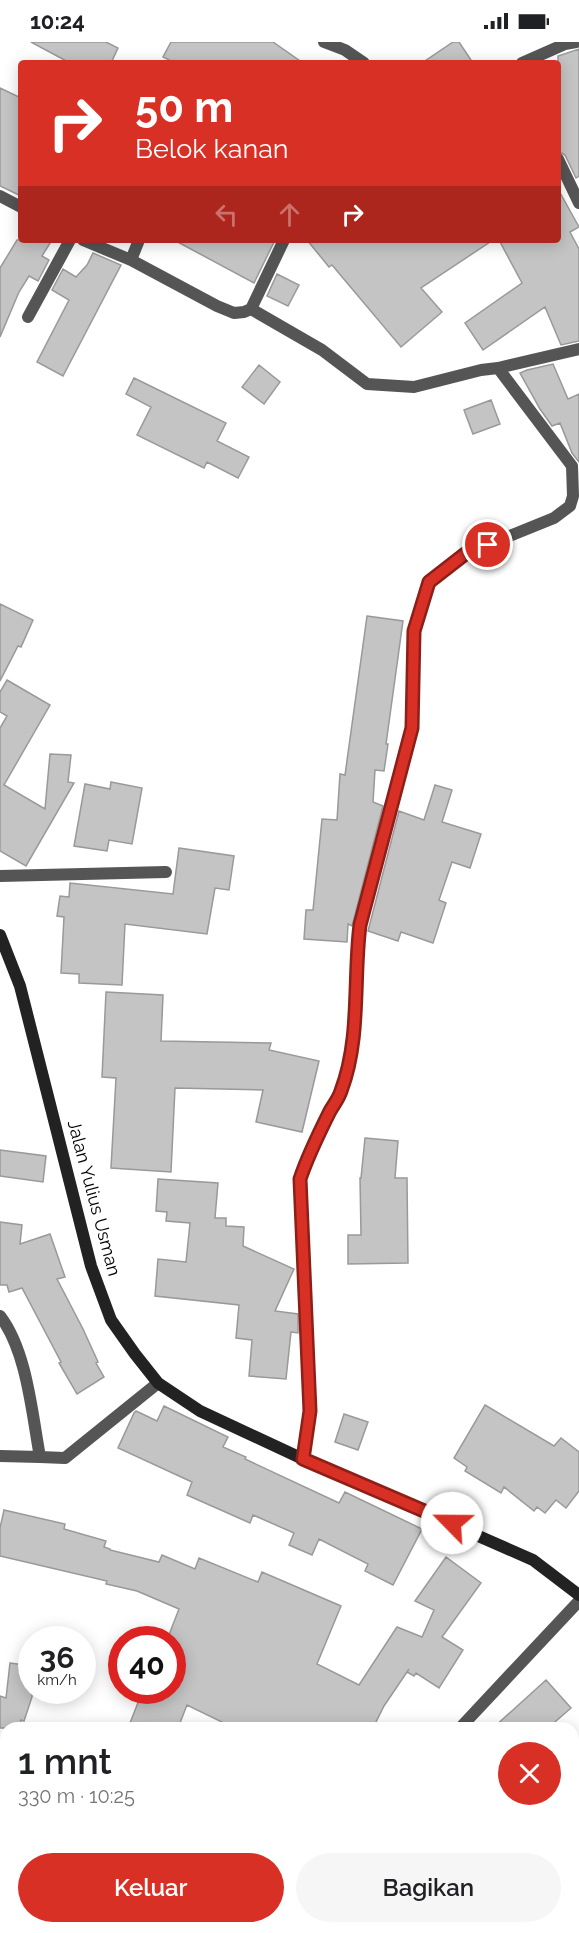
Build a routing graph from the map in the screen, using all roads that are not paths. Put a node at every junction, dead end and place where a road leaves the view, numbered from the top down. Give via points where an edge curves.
1 (324, 42) edge
2 (576, 42) edge
3 (360, 60) edge
4 (529, 60) edge
5 (561, 165) edge
6 (0, 196) edge
7 (579, 203) edge
8 (18, 205) edge
9 (68, 243) edge
10 (90, 243) edge
11 (139, 243) edge
12 (283, 243) edge
13 (131, 260) junction
14 (251, 309) junction
15 (28, 317) dead end
16 (579, 349) edge
17 (498, 368) junction
18 (166, 872) dead end
19 (0, 876) edge
20 (0, 935) edge
21 (0, 1316) edge
22 (158, 1383) junction
23 (0, 1456) edge
24 (40, 1457) junction
25 (303, 1459) junction
26 (579, 1595) edge
27 (579, 1601) edge
28 (466, 1722) edge

1 - 3 street
2 - 4 street
5 - 7 street
6 - 8 street
9 - 15 street
10 - 13 street
11 - 13 street
12 - 14 street
13 - 14 street via 234,313
14 - 17 street via 322,350 367,384 414,387
16 - 17 street
17 - 25 street via 572,466 573,496 570,506 554,518 465,554 429,582 414,631 412,728 360,925 349,1061 341,1091 300,1179 310,1411
18 - 19 street
20 - 22 street, Jalan Yulius Usman via 20,986 91,1266 111,1320
21 - 24 street via 11,1333 26,1381
22 - 24 street via 65,1458
22 - 25 street, Jalan Yulius Usman via 200,1411
23 - 24 street
25 - 26 street, Jalan Yulius Usman via 533,1560
27 - 28 street

